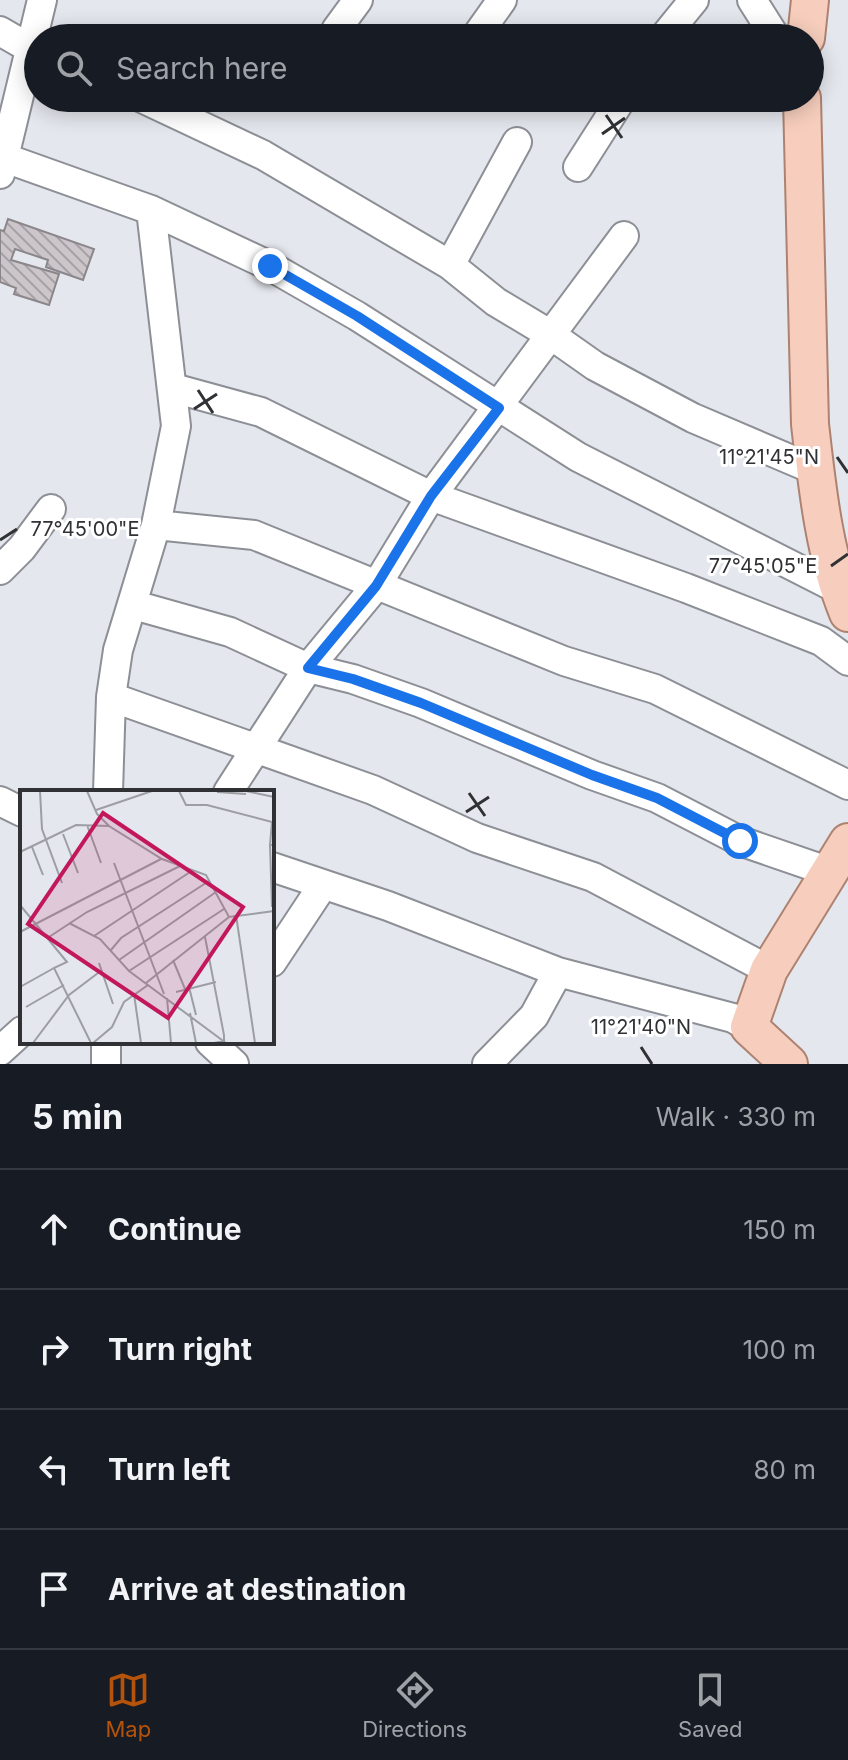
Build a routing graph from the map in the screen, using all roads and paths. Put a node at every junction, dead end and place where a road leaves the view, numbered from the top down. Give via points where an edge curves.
1 (42, 0) edge
2 (358, 0) edge
3 (502, 0) edge
4 (694, 0) edge
5 (752, 0) edge
6 (810, 0) edge
7 (38, 24) edge
8 (340, 24) edge
9 (485, 24) edge
10 (674, 24) edge
11 (767, 24) edge
12 (807, 24) edge
13 (0, 31) edge
14 (24, 46) edge
15 (24, 86) edge
16 (172, 112) edge
17 (613, 112) edge
18 (802, 112) edge
19 (517, 142) dead end
20 (3, 166) edge
21 (578, 167) dead end
22 (151, 210) junction
23 (624, 236) dead end
24 (450, 265) junction
25 (551, 335) junction
26 (173, 388) junction
27 (499, 408) junction
28 (815, 470) junction
29 (431, 496) junction
30 (51, 509) dead end
31 (156, 525) junction
32 (11, 541) edge
33 (0, 570) edge
34 (376, 586) junction
35 (843, 601) edge
36 (134, 605) junction
37 (848, 661) edge
38 (308, 668) junction
39 (111, 697) junction
40 (255, 749) junction
41 (848, 785) edge
42 (108, 790) edge
43 (229, 790) edge
44 (839, 857) edge
45 (274, 868) edge
46 (323, 885) junction
47 (274, 959) edge
48 (769, 970) junction
49 (558, 972) junction
50 (749, 1027) junction
51 (20, 1033) edge
52 (0, 1051) edge
53 (780, 1061) edge
54 (487, 1064) edge

1 - 7 street
2 - 8 street
3 - 9 street
4 - 10 street
5 - 11 street
6 - 12 main road
13 - 14 street
15 - 20 street
16 - 24 street via 263,155
17 - 21 street
18 - 28 main road
19 - 24 street
20 - 22 street
22 - 26 street
22 - 27 street via 270,266
23 - 25 street
24 - 25 street via 496,302
25 - 27 street
25 - 28 street via 595,366 693,418
26 - 29 street via 261,412
26 - 31 street via 176,426
27 - 29 street
27 - 35 street via 578,457
28 - 35 main road
29 - 34 street
29 - 37 street via 753,614 821,641
30 - 32 street
31 - 34 street via 254,535
31 - 36 street
32 - 33 street
34 - 38 street
34 - 41 street via 475,621 564,661 655,689
36 - 38 street via 230,632
36 - 39 street via 118,650
38 - 40 street
38 - 44 street via 421,703 657,798 740,841
39 - 40 street
39 - 42 street
40 - 43 street
40 - 48 street via 373,790 477,838 593,877
44 - 48 main road
45 - 46 street
46 - 47 street
46 - 49 street
48 - 50 main road
49 - 50 street via 733,1018
49 - 54 street via 534,1016
50 - 53 main road
51 - 52 street

